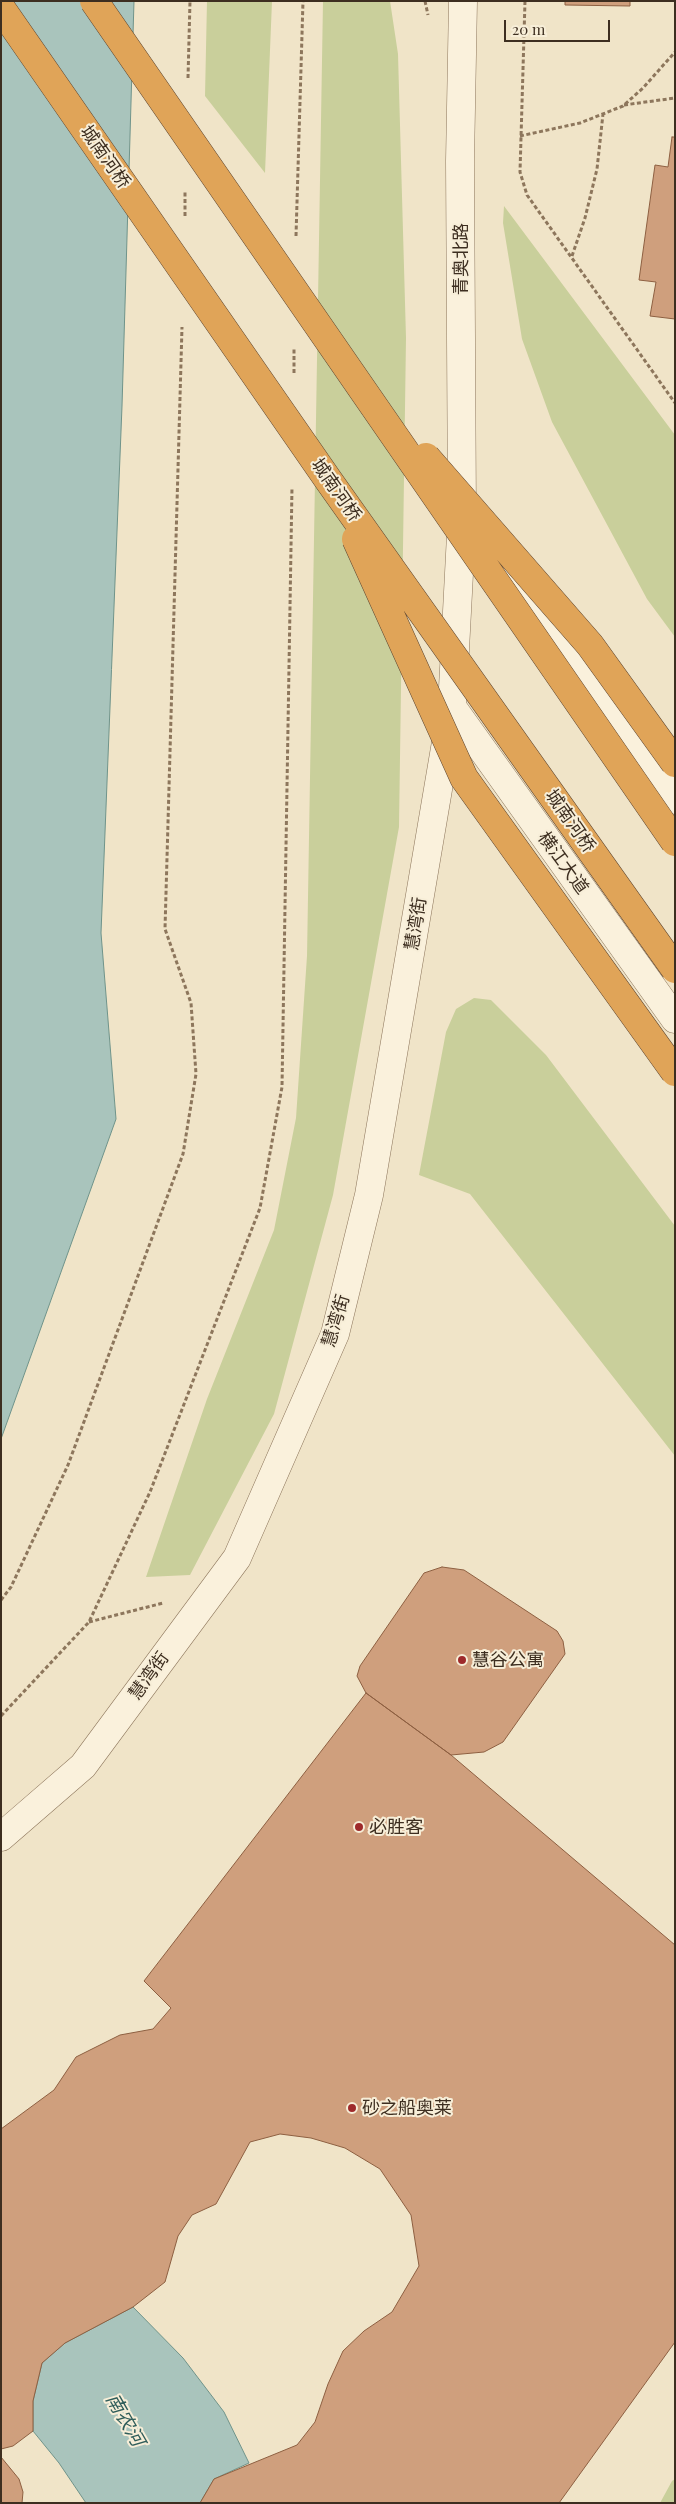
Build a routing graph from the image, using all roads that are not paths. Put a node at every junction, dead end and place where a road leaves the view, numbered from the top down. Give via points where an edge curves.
1 (94, 1) edge
2 (463, 1) edge
3 (1, 8) edge
4 (336, 354) junction
5 (330, 481) junction
6 (462, 516) junction
7 (452, 708) junction
8 (675, 763) edge
9 (675, 800) edge
10 (675, 842) edge
11 (675, 969) edge
12 (675, 1019) edge
13 (675, 1072) edge
14 (1, 1837) edge

1 - 4 highway, bridge
2 - 6 street, 青奥北路 via 460,161
3 - 5 highway, 城南河桥, bridge
4 - 8 highway, bridge via 590,645
4 - 10 highway, bridge
5 - 11 highway, 城南河桥, bridge
5 - 13 highway, bridge via 464,778
6 - 7 street, 青奥北路
6 - 9 street
7 - 12 street, 横江大道
7 - 14 street, 慧湾街 via 369,1195 335,1334 237,1558 83,1766

